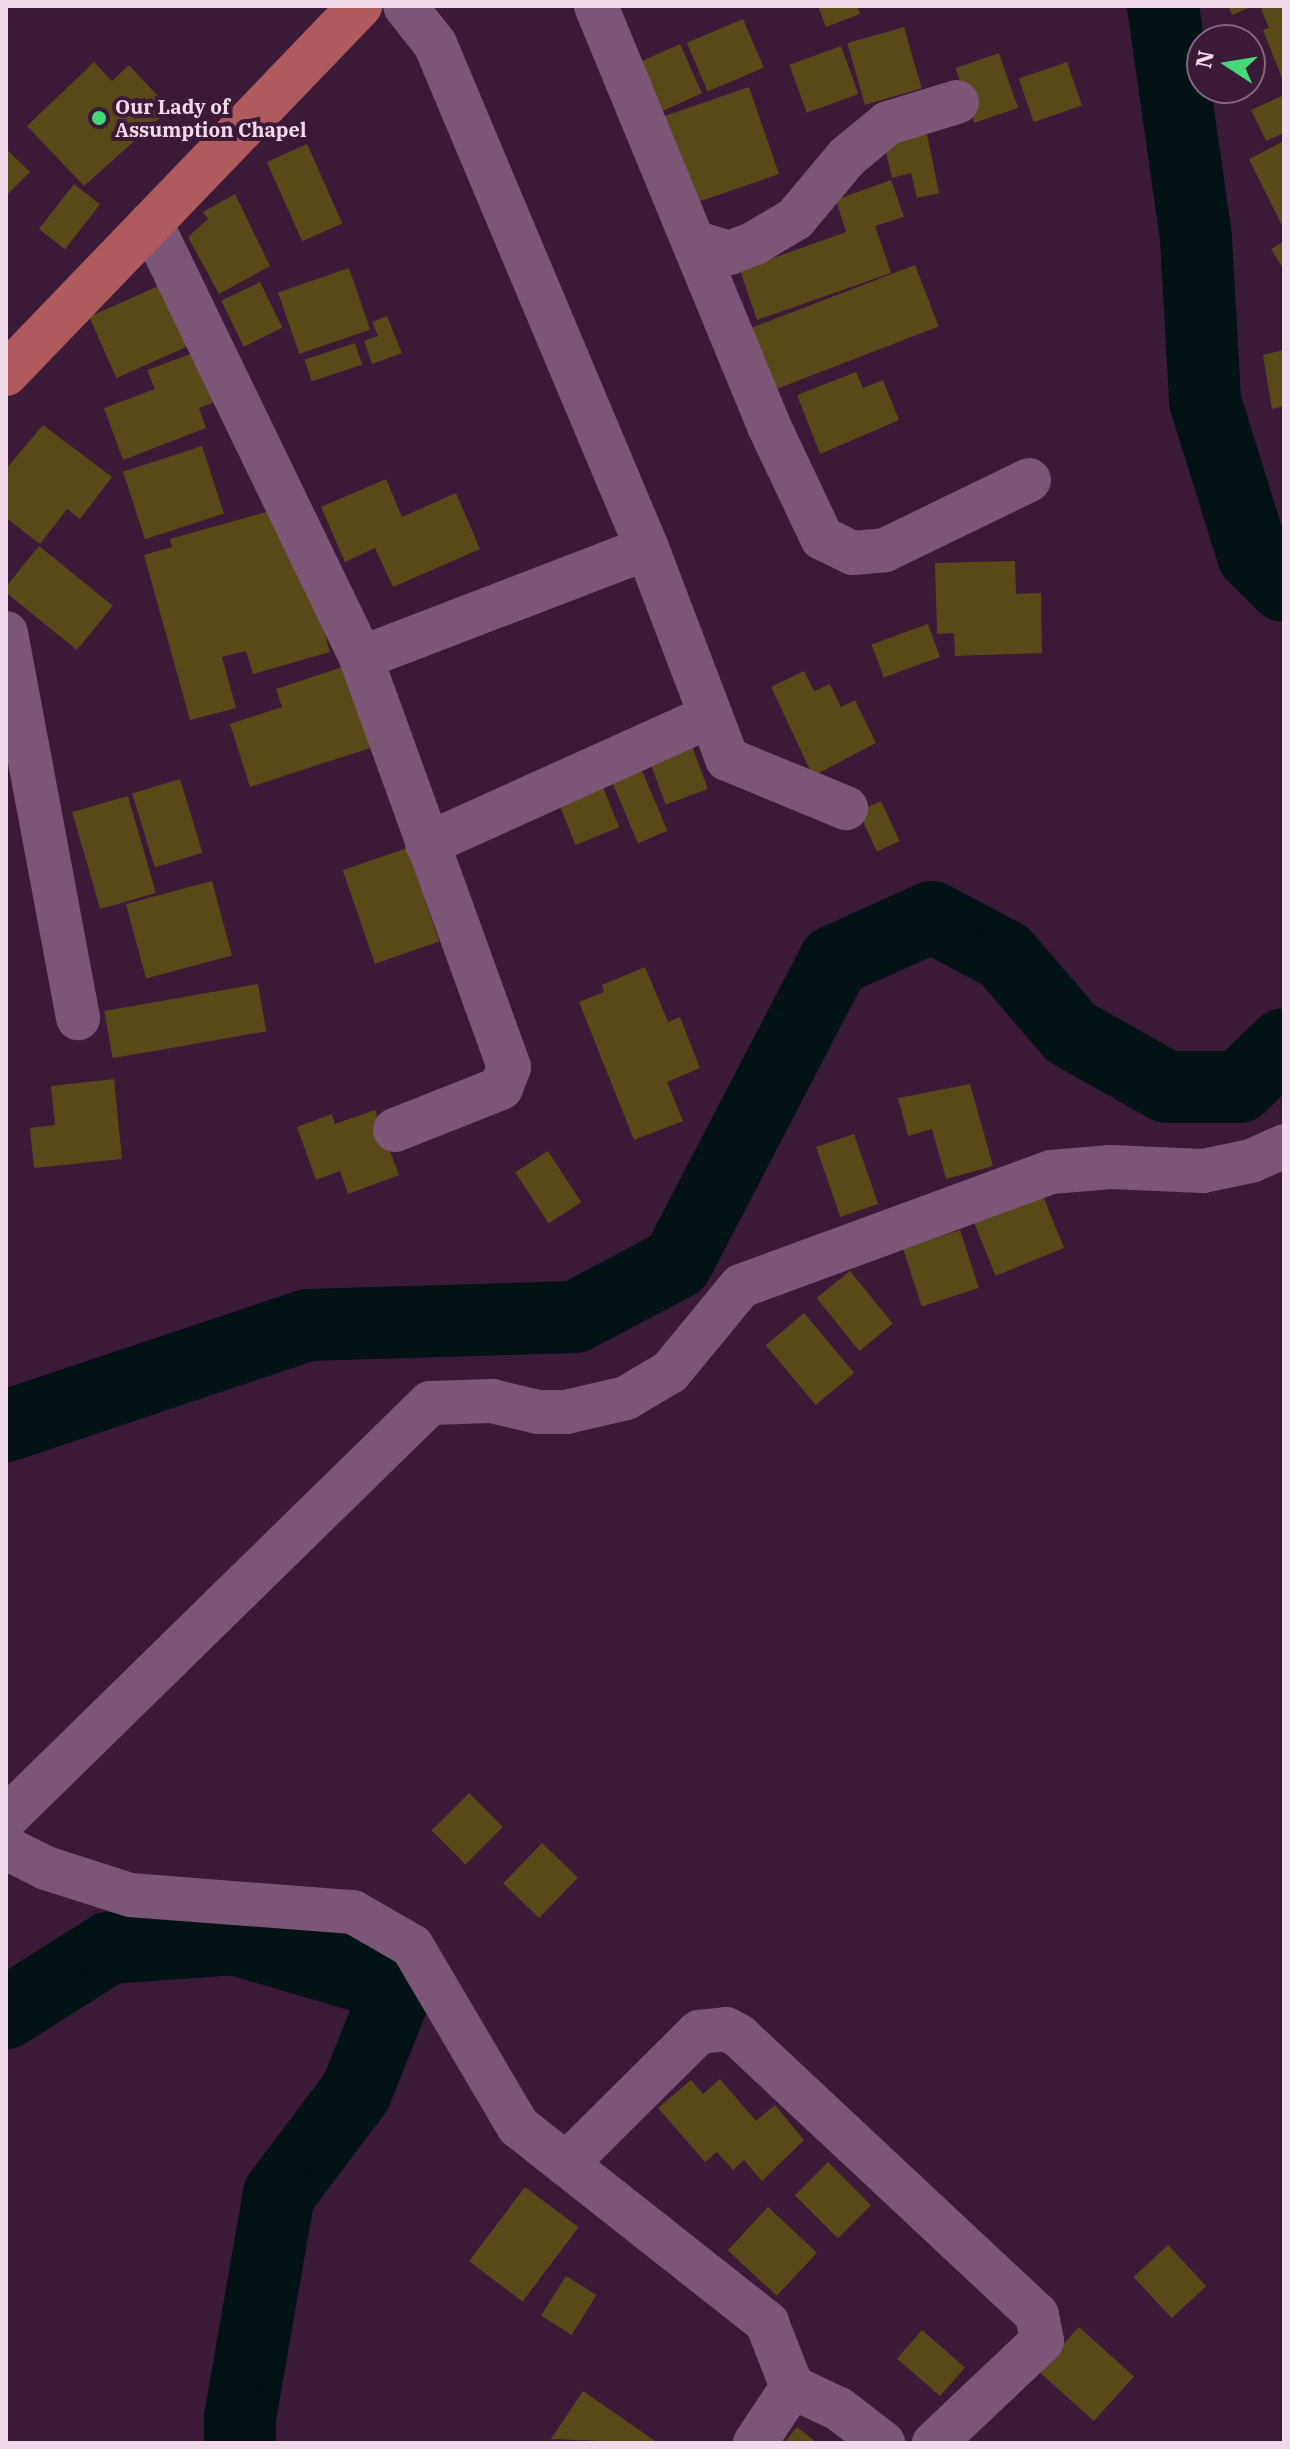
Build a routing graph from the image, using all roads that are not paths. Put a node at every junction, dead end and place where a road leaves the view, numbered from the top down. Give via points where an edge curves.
1 (360, 6) edge
2 (405, 6) edge
3 (596, 6) edge
4 (957, 102) dead end
5 (151, 223) junction
6 (697, 243) junction
7 (6, 374) edge
8 (1029, 480) dead end
9 (647, 548) junction
10 (6, 633) edge
11 (361, 658) junction
12 (710, 716) junction
13 (846, 808) dead end
14 (427, 844) junction
15 (78, 1018) dead end
16 (395, 1130) dead end
17 (1284, 1146) edge
18 (6, 1818) edge
19 (6, 1848) edge
20 (566, 2164) junction
21 (792, 2387) junction
22 (755, 2443) edge
23 (883, 2443) edge
24 (934, 2443) edge

1 - 5 main road
2 - 9 street via 435,44
3 - 6 street
4 - 6 street via 888,123 847,157 795,219 753,244 729,253
5 - 7 main road
5 - 11 street
6 - 8 street via 769,426 822,538 853,553 885,550
9 - 11 street
9 - 12 street
10 - 15 street
11 - 14 street
12 - 13 street via 727,759
12 - 14 street
14 - 16 street via 509,1067 501,1088
17 - 18 street via 1251,1161 1203,1171 1111,1167 1051,1172 741,1286 670,1372 626,1398 566,1412 538,1412 492,1401 430,1403
19 - 20 street via 46,1868 130,1895 353,1912 412,1946 518,2126
20 - 21 street via 767,2323
20 - 24 street via 699,2032 726,2029 739,2036 1037,2315 1042,2341
21 - 22 street
21 - 23 street via 839,2409

